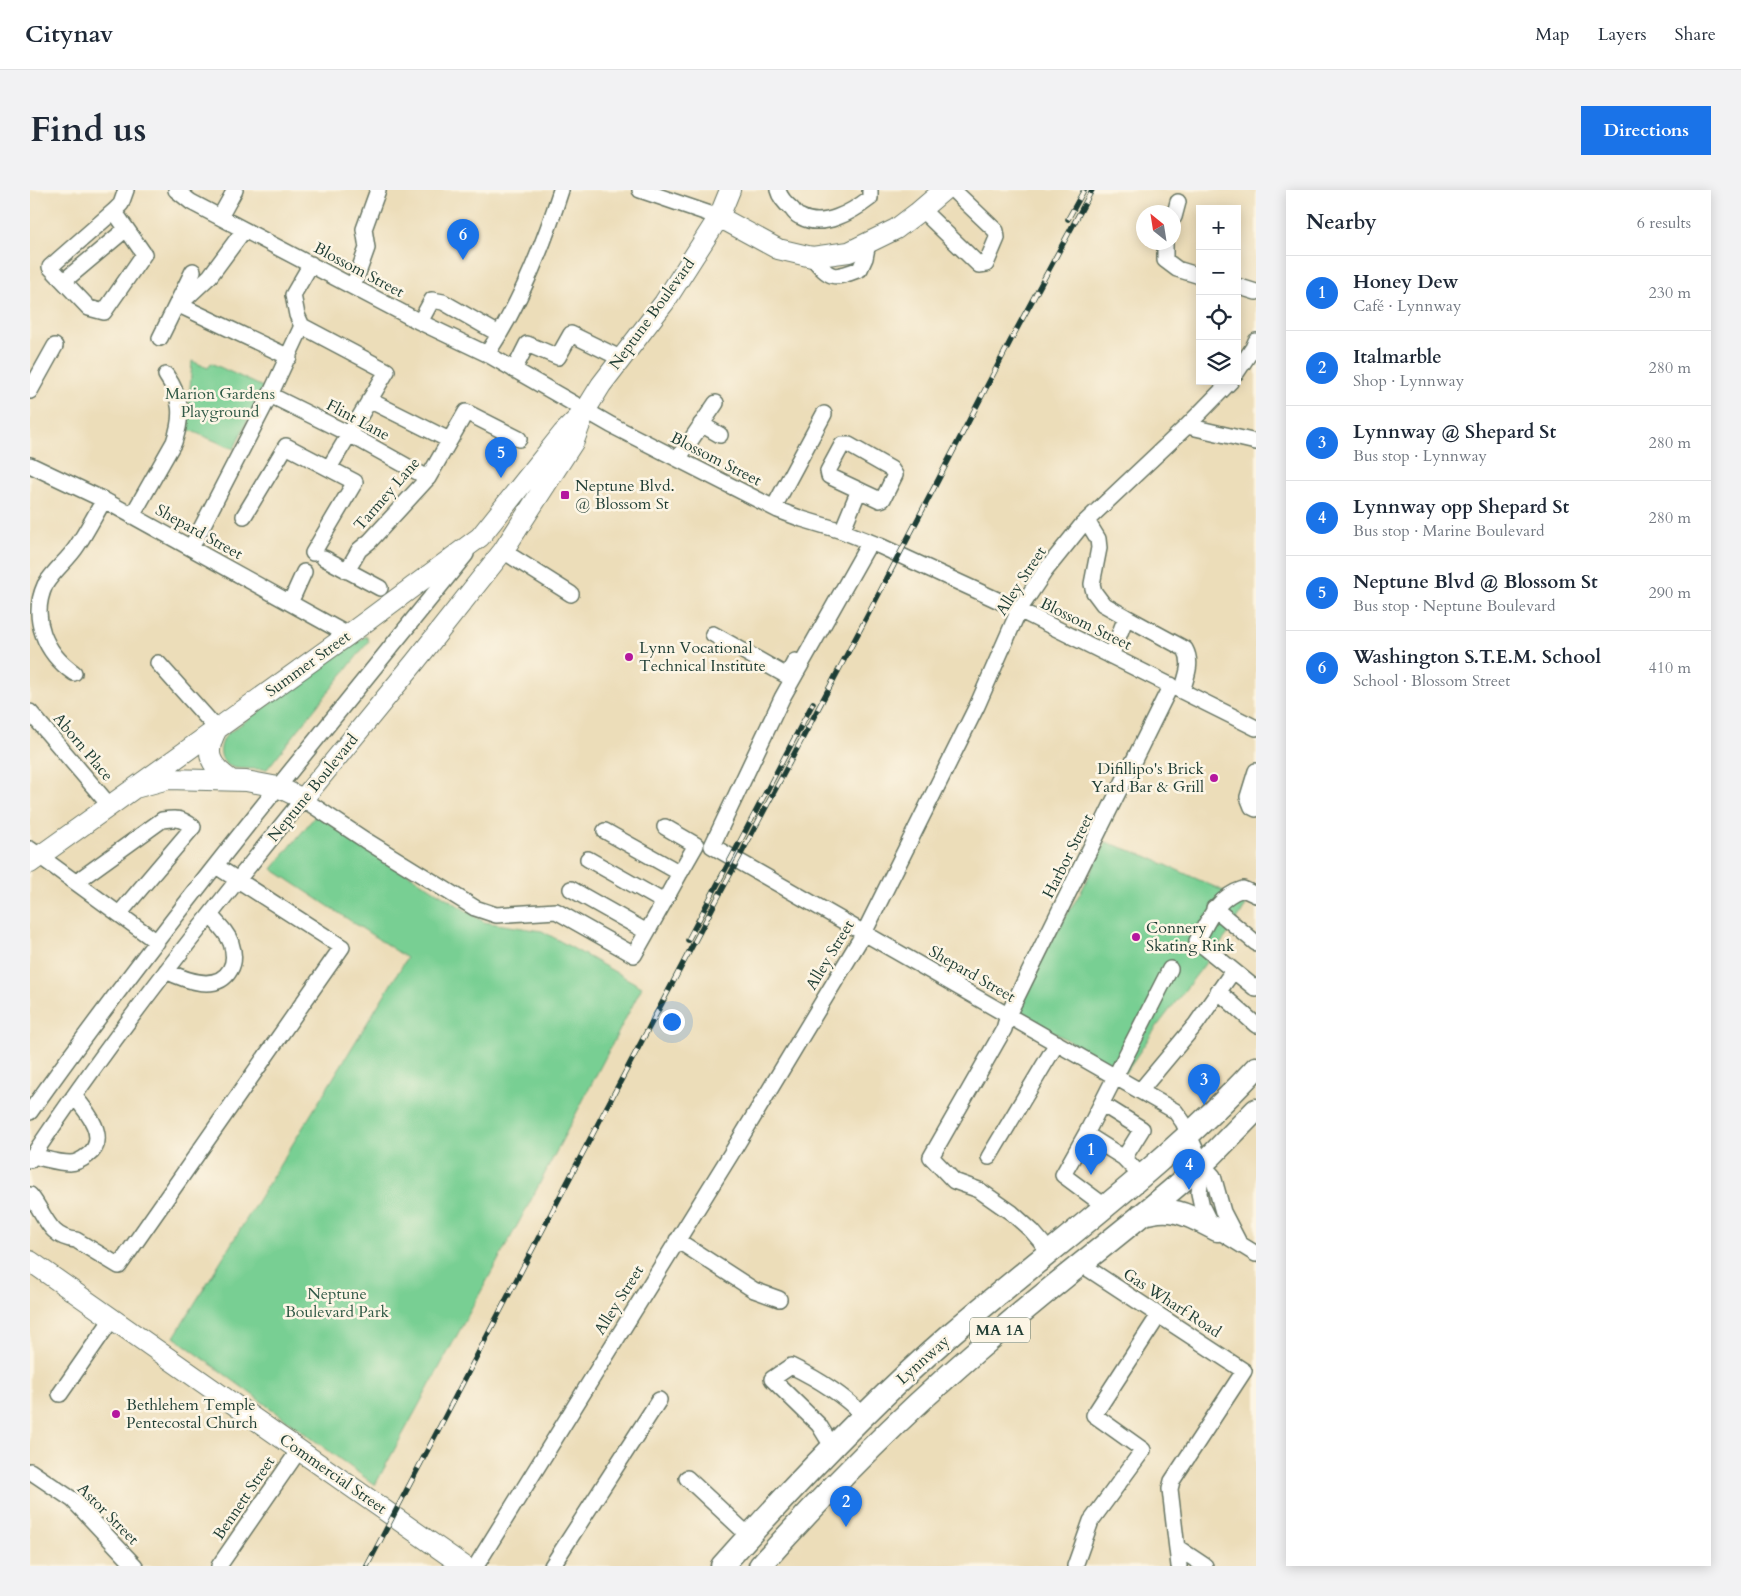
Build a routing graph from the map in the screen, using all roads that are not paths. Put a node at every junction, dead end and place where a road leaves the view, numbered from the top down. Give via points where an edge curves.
1 (126, 190) edge
2 (176, 190) edge
3 (235, 190) edge
4 (378, 190) edge
5 (561, 190) edge
6 (730, 190) edge
7 (778, 190) edge
8 (870, 190) edge
9 (944, 190) edge
10 (953, 190) edge
11 (649, 192) edge
12 (1178, 202) dead end
13 (1177, 205) edge
14 (922, 210) junction
15 (114, 211) junction
16 (220, 217) junction
17 (719, 217) junction
18 (126, 229) junction
19 (244, 230) junction
20 (1165, 250) edge
21 (311, 264) junction
22 (193, 271) dead end
23 (1196, 275) edge
24 (64, 281) junction
25 (353, 287) junction
26 (1241, 287) edge
27 (1256, 292) edge
28 (178, 304) junction
29 (420, 322) junction
30 (302, 326) junction
31 (500, 334) junction
32 (160, 338) dead end
33 (1256, 342) edge
34 (55, 346) dead end
35 (487, 354) junction
36 (288, 357) junction
37 (622, 359) junction
38 (1241, 366) edge
39 (514, 370) junction
40 (166, 375) dead end
41 (1227, 385) edge
42 (30, 390) edge
43 (270, 395) junction
44 (369, 400) junction
45 (716, 403) dead end
46 (585, 411) junction
47 (824, 414) dead end
48 (701, 424) junction
49 (1187, 426) junction
50 (349, 434) junction
51 (720, 435) dead end
52 (519, 439) dead end
53 (449, 440) junction
54 (1256, 442) edge
55 (678, 459) junction
56 (30, 465) edge
57 (329, 468) junction
58 (428, 478) junction
59 (859, 490) dead end
60 (104, 500) junction
61 (774, 508) junction
62 (132, 516) junction
63 (244, 516) dead end
64 (1087, 521) junction
65 (842, 531) junction
66 (480, 537) junction
67 (867, 541) junction
68 (191, 548) junction
69 (503, 551) junction
70 (346, 571) junction
71 (304, 572) dead end
72 (380, 588) dead end
73 (571, 594) dead end
74 (290, 603) junction
75 (1020, 610) junction
76 (1126, 617) junction
77 (713, 634) dead end
78 (348, 635) junction
79 (1111, 656) junction
80 (158, 664) dead end
81 (74, 673) dead end
82 (1177, 688) junction
83 (30, 712) edge
84 (1256, 728) edge
85 (217, 729) junction
86 (1256, 771) edge
87 (231, 780) junction
88 (278, 787) junction
89 (135, 788) junction
90 (303, 799) junction
91 (110, 806) junction
92 (1256, 809) edge
93 (665, 827) dead end
94 (605, 831) dead end
95 (33, 856) edge
96 (588, 860) dead end
97 (216, 866) junction
98 (680, 874) junction
99 (238, 880) junction
100 (76, 882) junction
101 (570, 889) dead end
102 (1256, 895) edge
103 (664, 902) junction
104 (1214, 908) junction
105 (119, 914) junction
106 (210, 915) junction
107 (647, 932) junction
108 (864, 933) junction
109 (157, 942) junction
110 (1256, 943) edge
111 (1170, 969) dead end
112 (166, 971) junction
113 (1233, 971) junction
114 (1256, 989) edge
115 (1218, 991) junction
116 (1008, 1015) junction
117 (1256, 1025) edge
118 (1057, 1043) junction
119 (1256, 1068) edge
120 (1116, 1077) junction
121 (1140, 1091) junction
122 (74, 1096) junction
123 (1102, 1104) junction
124 (1256, 1110) edge
125 (30, 1112) edge
126 (1086, 1134) junction
127 (1190, 1135) junction
128 (989, 1157) dead end
129 (31, 1158) edge
130 (1124, 1158) junction
131 (1202, 1164) junction
132 (1142, 1177) junction
133 (30, 1195) edge
134 (1106, 1206) junction
135 (1140, 1216) junction
136 (1217, 1230) junction
137 (677, 1240) junction
138 (1238, 1241) junction
139 (1050, 1252) junction
140 (1256, 1254) edge
141 (30, 1261) edge
142 (1081, 1264) junction
143 (779, 1299) dead end
144 (1159, 1316) junction
145 (112, 1319) junction
146 (60, 1394) dead end
147 (659, 1400) dead end
148 (863, 1415) junction
149 (832, 1446) junction
150 (298, 1450) junction
151 (30, 1472) edge
152 (687, 1478) dead end
153 (749, 1536) junction
154 (1178, 1548) junction
155 (135, 1566) edge
156 (219, 1566) edge
157 (464, 1566) edge
158 (476, 1566) edge
159 (552, 1566) edge
160 (722, 1566) edge
161 (760, 1566) edge
162 (1075, 1566) edge
163 (1179, 1566) edge
164 (1205, 1566) edge

1 - 15 street via 121,204
2 - 16 street, Blossom Street
3 - 16 street
4 - 25 street via 364,229 367,248
5 - 31 street via 534,266
6 - 17 main road, Neptune Boulevard
7 - 8 street via 786,204 800,217 815,222 830,220 862,205 870,198
9 - 14 main road
10 - 14 street via 996,231 997,238 986,264 979,265
11 - 17 street
12 - 13 street
14 - 17 main road via 896,229 849,252 812,257 778,249
15 - 18 street
15 - 24 street via 50,267
16 - 19 street, Blossom Street
17 - 37 main road, Neptune Boulevard via 664,303
18 - 24 street
18 - 24 street via 144,254 104,312 89,308
19 - 21 street, Blossom Street
19 - 28 street via 210,276
20 - 23 street via 1165,260 1177,269
21 - 25 street, Blossom Street
21 - 30 street via 293,295
22 - 28 street
25 - 29 street, Blossom Street
26 - 27 street
28 - 32 street
28 - 36 street
29 - 31 street via 432,300 443,302
29 - 35 street, Blossom Street
30 - 36 street
30 - 44 street via 387,371
31 - 35 street
33 - 38 street
34 - 42 street
35 - 39 street, Blossom Street
36 - 43 street
37 - 39 street via 571,334 558,358 527,344
37 - 46 main road, Neptune Boulevard
39 - 46 street, Blossom Street
40 - 62 street via 179,400 178,430
41 - 49 street, Alley Street
43 - 50 street, Flint Lane
43 - 68 street
44 - 50 street
44 - 53 street
45 - 48 street
46 - 55 street, Blossom Street
46 - 66 main road, Neptune Boulevard via 563,433
46 - 69 main road, Neptune Boulevard via 574,442
47 - 61 street
48 - 51 street
48 - 55 street
49 - 54 street
49 - 64 street, Alley Street
50 - 57 street
50 - 58 street, Flint Lane
52 - 53 street, Tarmey Lane via 466,412
53 - 58 street, Tarmey Lane
55 - 61 street, Blossom Street
56 - 60 street, Shepard Street
57 - 63 street via 286,446
57 - 70 street via 355,482 318,555
58 - 70 street, Tarmey Lane via 359,550
59 - 65 street
60 - 62 street, Shepard Street
60 - 81 street via 77,547 46,584 37,607 40,634 46,646
61 - 65 street, Blossom Street
62 - 68 street, Shepard Street
64 - 75 street, Alley Street via 1045,571
64 - 76 street, Harbor Street via 1098,539 1099,548 1092,584 1094,592 1103,604
65 - 67 street, Blossom Street
66 - 78 main road, Summer Street
66 - 88 street, Neptune Boulevard
67 - 75 street, Blossom Street
67 - 77 street via 786,676
67 - 108 street, Shepard Street via 782,698 712,846
68 - 74 street, Shepard Street
69 - 73 street
69 - 90 main road, Neptune Boulevard
70 - 72 street
71 - 74 street
74 - 78 street, Shepard Street
75 - 79 street, Blossom Street
75 - 108 street, Alley Street via 977,706
76 - 79 street
76 - 82 street, Harbor Street via 1184,649 1190,664
78 - 85 main road, Summer Street
79 - 82 street, Blossom Street
80 - 85 street
82 - 84 street, Blossom Street
82 - 116 street, Harbor Street
83 - 91 street, Aborn Place
85 - 87 main road via 211,740 210,756 213,764
85 - 89 main road, Summer Street
86 - 92 street via 1248,797
87 - 88 main road, Summer Street
87 - 89 main road, Summer Street via 168,779
88 - 90 main road, Summer Street
88 - 97 street, Neptune Boulevard
89 - 91 main road, Summer Street
90 - 99 street, Neptune Boulevard
90 - 107 street via 475,908 496,915 556,911 634,955
91 - 95 main road, Summer Street
93 - 98 street via 696,845
94 - 98 street
95 - 100 street
96 - 103 street
97 - 99 street
97 - 109 street, Neptune Boulevard
98 - 103 street
99 - 106 street, Neptune Boulevard
99 - 133 street via 342,948 119,1266 51,1229
100 - 105 street
100 - 105 street via 162,820 184,820 194,827
101 - 107 street
102 - 104 street via 1242,889 1233,892
103 - 107 street
104 - 110 street
104 - 113 street via 1197,941
105 - 109 street
106 - 112 street, Neptune Boulevard
106 - 112 street via 225,931 234,953 233,964 227,974 221,980 208,982 186,980
108 - 116 street, Shepard Street
108 - 137 street, Alley Street
109 - 125 street, Neptune Boulevard
111 - 120 street
112 - 122 street, Neptune Boulevard
113 - 114 street
113 - 115 street
115 - 117 street
115 - 121 street via 1196,1024
116 - 118 street, Shepard Street
116 - 139 street, Harbor Street via 1004,1029 931,1157 954,1182 979,1190 1012,1213
118 - 120 street, Shepard Street
118 - 128 street
119 - 127 highway, Lynnway / MA 1A
120 - 121 street, Shepard Street
120 - 123 street
121 - 127 street, Shepard Street via 1177,1113
122 - 129 street, Neptune Boulevard
122 - 129 street via 90,1115 96,1129 96,1145 92,1152 72,1163
123 - 126 street
123 - 130 street via 1142,1129
124 - 131 highway, Lynnway / MA 1A
126 - 130 street
126 - 134 street via 1063,1175
127 - 131 street
127 - 132 highway, Lynnway / MA 1A
130 - 132 street
131 - 135 highway, Lynnway / MA 1A
131 - 136 street via 1200,1202 1208,1220
131 - 138 street via 1213,1176 1223,1212
132 - 134 highway, Lynnway / MA 1A
134 - 139 highway, Lynnway / MA 1A
135 - 136 highway via 1163,1210 1179,1212
135 - 142 highway, Lynnway / MA 1A
136 - 138 street
137 - 143 street via 754,1290
137 - 158 street, Alley Street
138 - 140 street
139 - 148 highway, Lynnway / MA 1A via 951,1334
141 - 145 main road, Commercial Street
142 - 144 street, Gas Wharf Road
142 - 161 highway, Lynnway / MA 1A via 981,1346 892,1427 823,1496
144 - 154 street, Gas Wharf Road via 1244,1371 1172,1481 1170,1489
144 - 162 street via 1094,1415 1143,1450 1091,1521
145 - 146 street
145 - 150 main road, Commercial Street
147 - 159 street
148 - 149 highway, Lynnway / MA 1A
148 - 149 street via 846,1398 791,1366 772,1379 819,1425
149 - 153 highway, Lynnway / MA 1A
150 - 156 street, Bennett Street
150 - 157 main road, Commercial Street
151 - 155 street, Astor Street via 73,1500
152 - 153 street
153 - 160 highway, Lynnway / MA 1A
154 - 163 street
154 - 164 street

